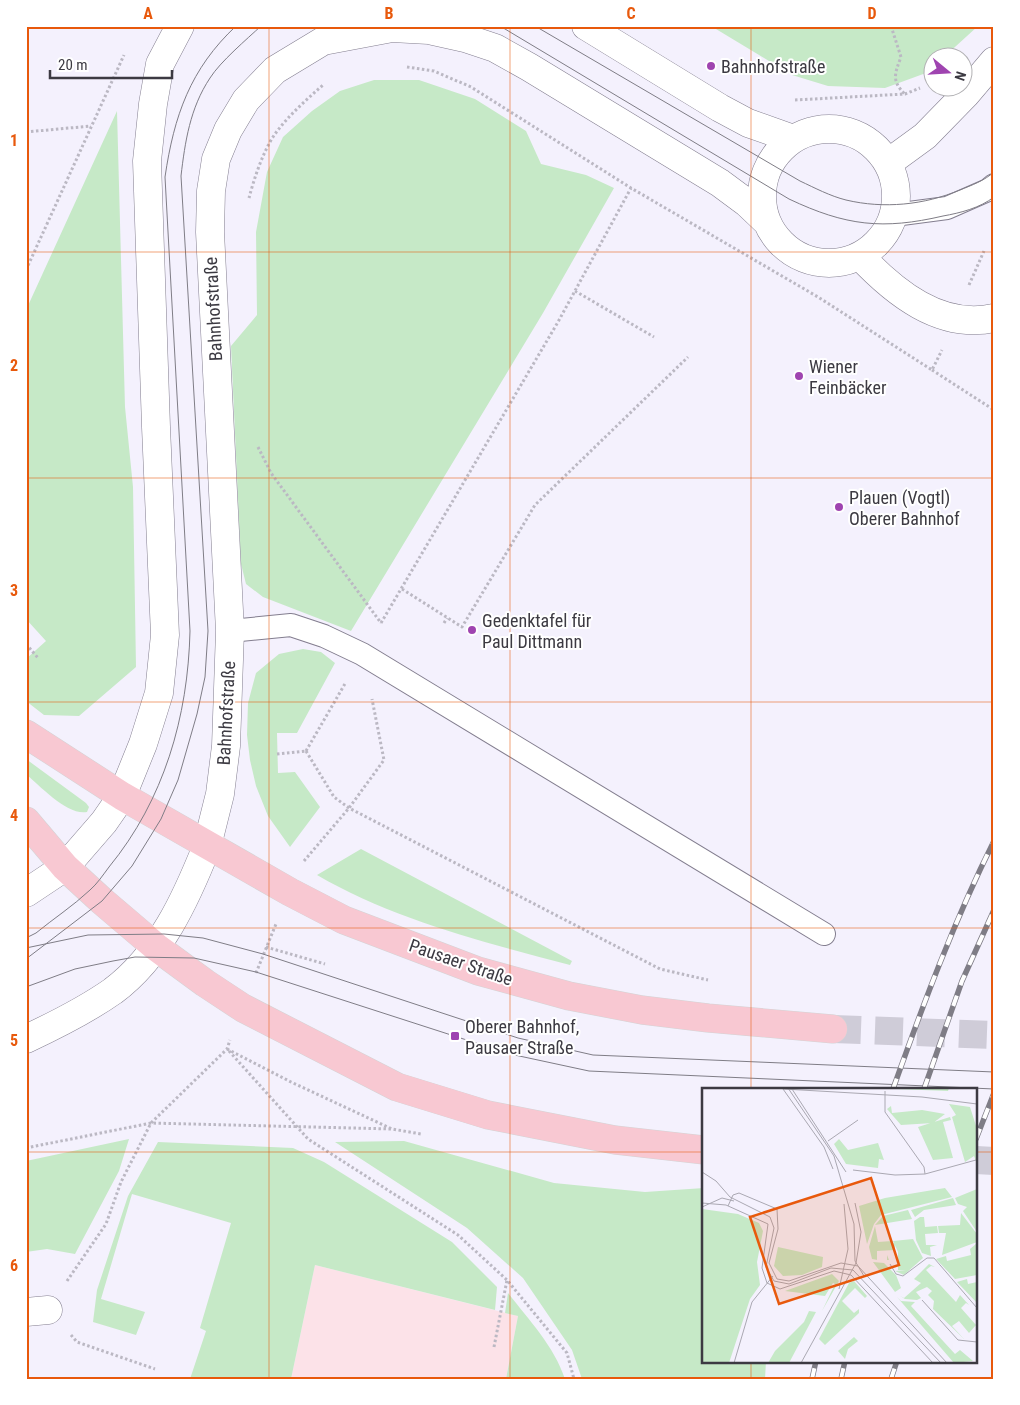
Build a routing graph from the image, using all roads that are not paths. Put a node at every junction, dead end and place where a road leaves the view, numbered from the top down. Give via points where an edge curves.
1 (180, 26) edge
2 (586, 26) edge
3 (318, 34) edge
4 (994, 61) edge
5 (793, 139) junction
6 (888, 163) junction
7 (994, 186) edge
8 (894, 215) junction
9 (767, 222) junction
10 (860, 256) junction
11 (994, 318) edge
12 (230, 630) junction
13 (26, 734) edge
14 (122, 796) junction
15 (26, 822) edge
16 (207, 846) junction
17 (65, 867) junction
18 (26, 893) edge
19 (824, 934) dead end
20 (156, 947) junction
21 (833, 1029) tunnel mouth
22 (26, 1039) edge
23 (702, 1150) edge

1 - 14 street via 160,64 147,161 165,635 159,693
2 - 5 street via 720,108 748,123
3 - 9 street, Bahnhofstraße via 392,28 428,30 495,48 720,183
3 - 12 street, Bahnhofstraße via 275,70 246,100 216,159 211,191 210,232
4 - 6 street via 925,136
5 - 6 street via 828,128 846,130 878,148
5 - 9 street via 770,164 763,183
6 - 8 street via 896,183
7 - 8 lane via 947,208
8 - 10 street via 882,237
9 - 10 street via 778,240 795,254 816,262 832,264
10 - 11 street via 889,285 916,304 956,319
12 - 16 street, Bahnhofstraße via 226,746 220,794
12 - 19 lane via 291,625 362,654
13 - 14 main road, Pausaer Straße
14 - 16 main road, Pausaer Straße
14 - 17 street
15 - 17 main road
16 - 20 street, Bahnhofstraße via 195,876
16 - 21 main road, Pausaer Straße via 344,920 478,971 569,996 642,1010
17 - 18 street
17 - 20 main road
20 - 22 street, Bahnhofstraße via 114,990 74,1016
20 - 23 main road via 243,1008 398,1087 488,1115 615,1140

